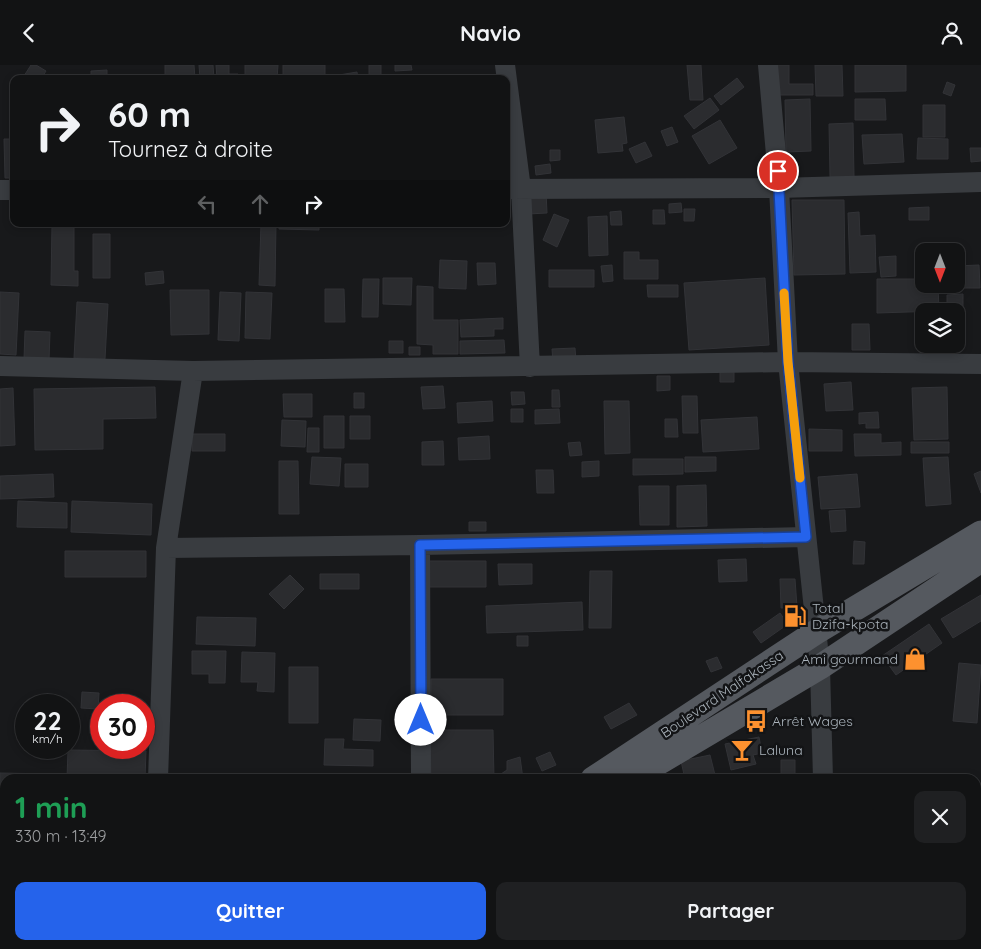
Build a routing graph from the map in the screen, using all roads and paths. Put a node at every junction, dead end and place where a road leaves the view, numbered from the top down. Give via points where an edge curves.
1 (768, 65) edge
2 (510, 134) edge
3 (981, 182) edge
4 (779, 188) junction
5 (514, 189) edge
6 (788, 362) junction
7 (981, 364) edge
8 (0, 366) edge
9 (530, 367) junction
10 (192, 371) junction
11 (981, 533) edge
12 (806, 537) junction
13 (420, 545) junction
14 (166, 548) junction
15 (981, 560) edge
16 (816, 632) junction
17 (820, 667) junction
18 (628, 771) edge
19 (158, 774) edge
20 (421, 774) edge
21 (615, 774) edge
22 (823, 774) edge

1 - 4 street
2 - 5 street
3 - 4 street
4 - 5 street
4 - 6 street
5 - 9 street
6 - 7 street
6 - 9 street
6 - 12 street
8 - 10 street
9 - 10 street
10 - 14 street
11 - 16 main road, Boulevard Malfakassa
12 - 13 street
12 - 16 street
13 - 14 street
13 - 20 street
14 - 19 street
15 - 17 main road, Boulevard Malfakassa
16 - 17 street
16 - 18 main road, Boulevard Malfakassa
17 - 18 main road, Boulevard Malfakassa
17 - 22 street
18 - 21 main road, Boulevard Malfakassa

